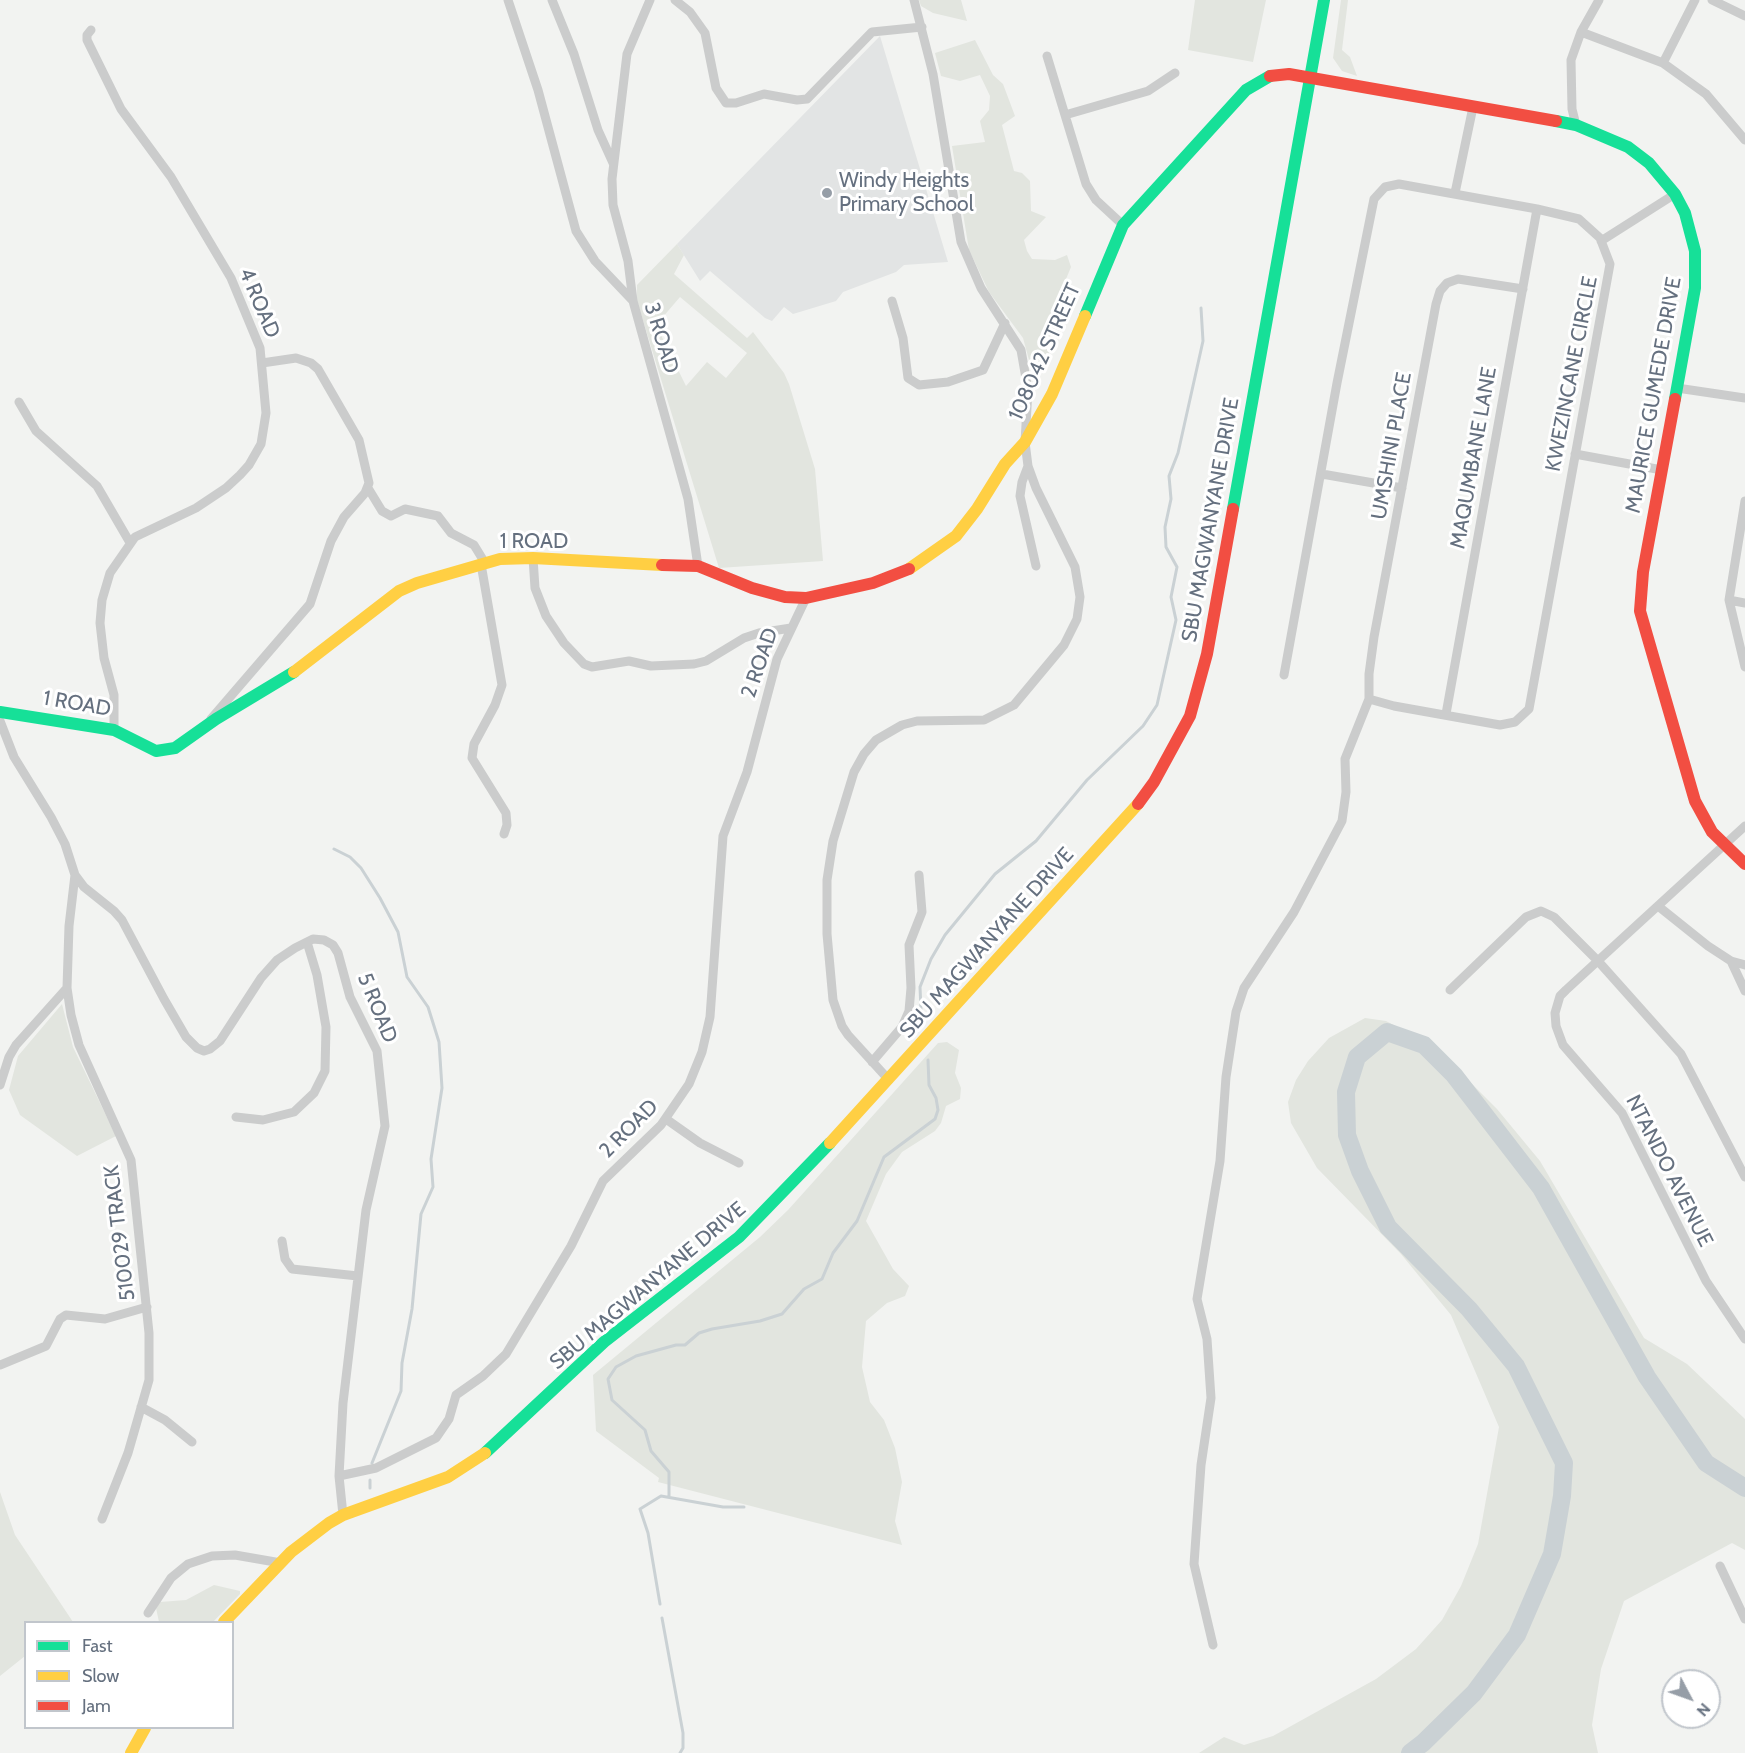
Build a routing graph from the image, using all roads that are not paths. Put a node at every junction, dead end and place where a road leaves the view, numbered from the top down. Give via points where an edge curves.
1 (508, 0) edge
2 (552, 0) edge
3 (650, 0) edge
4 (675, 0) edge
5 (914, 0) edge
6 (1324, 0) edge
7 (1599, 0) edge
8 (1695, 0) edge
9 (1712, 0) edge
10 (1745, 16) edge
11 (922, 27) junction
12 (91, 30) dead end
13 (1581, 32) junction
14 (1047, 56) dead end
15 (1663, 63) junction
16 (1175, 73) dead end
17 (1311, 77) junction
18 (1473, 107) junction
19 (1065, 115) junction
20 (1576, 125) junction
21 (1744, 138) edge
22 (613, 164) junction
23 (1455, 193) junction
24 (1675, 194) junction
25 (1537, 208) junction
26 (1123, 225) junction
27 (1601, 241) junction
28 (1523, 289) junction
29 (633, 301) junction
30 (891, 301) dead end
31 (1005, 323) junction
32 (262, 363) junction
33 (1677, 388) junction
34 (1745, 398) edge
35 (19, 402) dead end
36 (1025, 442) junction
37 (1575, 454) junction
38 (1028, 466) junction
39 (1662, 470) junction
40 (1322, 474) junction
41 (368, 488) junction
42 (1402, 488) junction
43 (1745, 501) edge
44 (129, 541) junction
45 (533, 558) junction
46 (483, 563) junction
47 (698, 566) junction
48 (1036, 566) dead end
49 (806, 598) junction
50 (1729, 600) junction
51 (1745, 603) edge
52 (791, 628) junction
53 (1745, 667) edge
54 (1284, 675) dead end
55 (1369, 696) junction
56 (0, 712) edge
57 (1446, 714) junction
58 (0, 722) edge
59 (206, 726) junction
60 (114, 730) junction
61 (1745, 826) edge
62 (504, 834) dead end
63 (1724, 845) junction
64 (1745, 864) edge
65 (75, 875) junction
66 (919, 875) dead end
67 (1658, 906) junction
68 (307, 942) junction
69 (1598, 961) junction
70 (1731, 961) junction
71 (1745, 965) edge
72 (67, 988) junction
73 (1450, 990) dead end
74 (1745, 991) edge
75 (872, 1062) junction
76 (889, 1080) junction
77 (0, 1085) edge
78 (236, 1117) dead end
79 (666, 1119) junction
80 (739, 1163) dead end
81 (1745, 1177) edge
82 (282, 1241) dead end
83 (358, 1276) junction
84 (147, 1307) junction
85 (1745, 1339) edge
86 (0, 1365) edge
87 (141, 1407) junction
88 (192, 1442) dead end
89 (339, 1476) junction
90 (343, 1515) junction
91 (102, 1519) dead end
92 (281, 1563) junction
93 (1720, 1566) dead end
94 (148, 1613) dead end
95 (1745, 1619) edge
96 (226, 1621) edge
97 (1213, 1645) dead end
98 (144, 1729) edge
99 (131, 1753) edge

1 - 29 street, 3 ROAD via 538,90 576,231 595,261
2 - 22 street via 574,54 590,111
3 - 22 street via 627,54
4 - 11 street via 690,12 705,33 716,88 726,103 765,94 807,99 872,32
5 - 11 street
6 - 17 street, SBU MAGWANYANE DRIVE
7 - 13 street
8 - 15 street
9 - 10 street
11 - 31 street via 962,242 977,279
12 - 32 street, 4 ROAD via 87,40 121,109 171,177 231,278 257,339
13 - 15 street
13 - 20 street via 1569,72
14 - 19 street
15 - 21 street via 1706,94
16 - 19 street via 1148,91
17 - 18 street, MAURICE GUMEDE DRIVE
17 - 26 street, 108042 STREET via 1277,74 1257,81
17 - 76 street, SBU MAGWANYANE DRIVE via 1207,654 1190,716 1137,806
18 - 20 street, MAURICE GUMEDE DRIVE
18 - 23 street
19 - 26 street via 1091,193
20 - 24 street, MAURICE GUMEDE DRIVE via 1628,147 1649,163
22 - 29 street via 613,206 628,261
23 - 25 street, KWEZINCANE CIRCLE
23 - 40 street, KWEZINCANE CIRCLE via 1399,184 1385,187 1374,199
24 - 27 street
24 - 33 street, MAURICE GUMEDE DRIVE via 1691,232 1696,268
25 - 27 street, KWEZINCANE CIRCLE via 1579,219
25 - 28 street, MAQUMBANE LANE
26 - 36 street, 108042 STREET via 1052,394
27 - 37 street, KWEZINCANE CIRCLE via 1608,255 1609,275
28 - 42 street, UMSHINI PLACE via 1458,279 1440,291
28 - 57 street, MAQUMBANE LANE
29 - 47 street, 3 ROAD via 688,499
30 - 31 street via 903,338 908,378 919,385 948,382 983,370
31 - 36 street via 1025,362
32 - 41 street via 296,358 318,369 359,440 369,476
32 - 44 street, 4 ROAD via 265,428 249,465 211,498
33 - 34 street
33 - 39 street, MAURICE GUMEDE DRIVE
35 - 44 street via 36,431 97,486
36 - 38 street, 108042 STREET
36 - 49 street, 1 ROAD via 1000,471 968,522 931,556 886,579
37 - 39 street
37 - 57 street, KWEZINCANE CIRCLE via 1528,709 1507,725
38 - 48 street via 1020,496
38 - 75 street, 108042 STREET via 1075,567 1080,607 1071,634 1036,682 1005,711 970,722 902,724 876,740 854,772 833,841 826,907 833,1000 842,1026
39 - 63 street, MAURICE GUMEDE DRIVE via 1643,572 1640,611 1695,801
40 - 42 street
40 - 54 street, KWEZINCANE CIRCLE
41 - 46 street via 382,510 391,516 405,509 438,516 452,534 474,544
41 - 59 street via 344,517 331,541 310,604
42 - 55 street, UMSHINI PLACE via 1371,656
43 - 50 street
44 - 60 street via 110,573 100,612 101,642 116,711
45 - 46 street, 1 ROAD via 500,558
45 - 47 street, 1 ROAD
45 - 52 street via 535,588 546,616 564,643 592,667 629,661 651,666 694,664 744,638
46 - 59 street, 1 ROAD via 399,591 296,671
46 - 62 street via 502,685 471,752 474,764 506,813
47 - 49 street, 1 ROAD via 752,588
49 - 52 street, 2 ROAD
50 - 51 street
50 - 53 street
52 - 79 street, 2 ROAD via 772,674 747,772 723,836 708,1033 689,1084
55 - 57 street, KWEZINCANE CIRCLE
55 - 97 street via 1347,748 1342,821 1294,912 1244,988 1231,1039 1220,1161 1197,1299 1207,1339 1211,1398 1201,1466 1194,1564
56 - 60 street, 1 ROAD
58 - 65 street via 14,757 65,844
59 - 60 street, 1 ROAD via 185,743 165,751 156,751
61 - 63 street, NTANDO AVENUE
63 - 64 street, MAURICE GUMEDE DRIVE
63 - 67 street, NTANDO AVENUE
65 - 68 street via 122,920 181,1028 201,1051 219,1041 277,960
65 - 72 street, 510029 TRACK
66 - 75 street via 922,912 909,945 909,1011 902,1027
67 - 69 street, NTANDO AVENUE
67 - 70 street
68 - 78 street via 326,1027 325,1071 314,1093 294,1112 263,1120
68 - 83 street, 5 ROAD via 324,940 338,953 350,997 377,1051 381,1076 385,1126 366,1210
69 - 73 street via 1558,920 1545,912 1536,912 1526,917
69 - 81 street via 1682,1054
69 - 85 street, NTANDO AVENUE via 1560,996 1555,1013 1559,1036 1622,1113 1706,1281
70 - 71 street
70 - 74 street
72 - 77 street via 16,1045
72 - 84 street, 510029 TRACK via 79,1045 131,1160
75 - 76 street, 108042 STREET
76 - 90 street, SBU MAGWANYANE DRIVE via 739,1237 604,1342 479,1458 448,1477
79 - 80 street via 700,1143
79 - 89 street, 2 ROAD via 603,1181 571,1246 506,1354 456,1395 449,1419 436,1438 376,1468
82 - 83 street via 291,1268
83 - 89 street, 5 ROAD
84 - 86 street via 105,1318 66,1315 46,1346
84 - 87 street, 510029 TRACK via 150,1366
87 - 88 street via 165,1419
87 - 91 street, 510029 TRACK
89 - 90 street, 5 ROAD
90 - 92 street, SBU MAGWANYANE DRIVE via 309,1536
92 - 94 street via 235,1555 212,1556 188,1564 171,1578
92 - 96 street, SBU MAGWANYANE DRIVE
93 - 95 street
98 - 99 street

